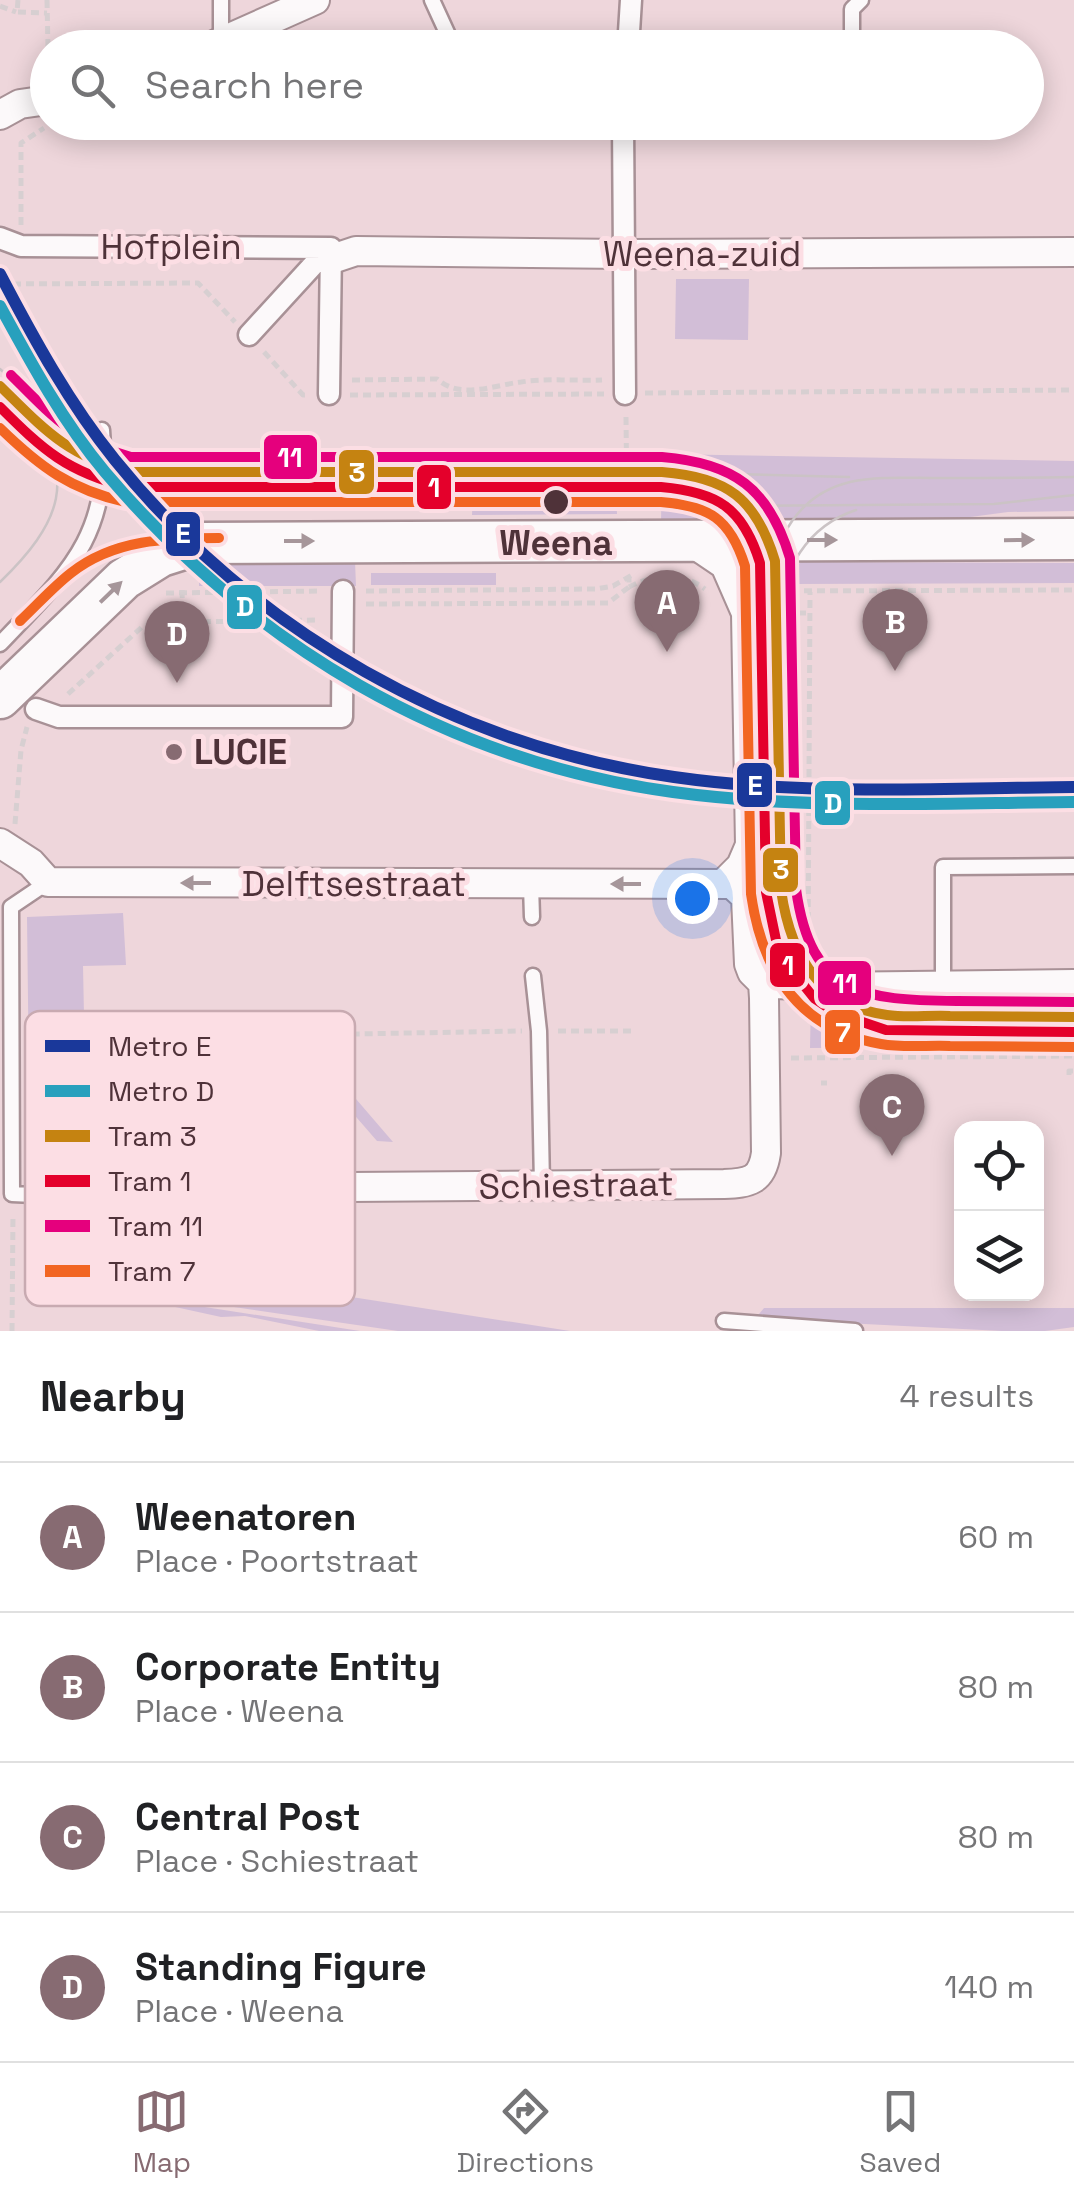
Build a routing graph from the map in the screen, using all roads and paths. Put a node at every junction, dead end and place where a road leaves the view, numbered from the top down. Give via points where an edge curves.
1 (18, 0) edge
2 (47, 0) edge
3 (221, 0) edge
4 (315, 0) edge
5 (432, 0) edge
6 (631, 0) edge
7 (861, 0) edge
8 (0, 6) edge
9 (17, 12) junction
10 (48, 13) junction
11 (48, 30) edge
12 (216, 30) edge
13 (246, 30) edge
14 (446, 30) edge
15 (629, 30) edge
16 (852, 30) edge
17 (30, 103) edge
18 (0, 115) edge
19 (30, 137) edge
20 (623, 140) edge
21 (0, 238) edge
22 (21, 246) junction
23 (1074, 252) edge
24 (625, 254) junction
25 (332, 259) junction
26 (0, 284) edge
27 (249, 336) junction
28 (626, 387) junction
29 (330, 388) junction
30 (1074, 390) edge
31 (303, 394) dead end
32 (102, 430) dead end
33 (627, 463) junction
34 (449, 464) junction
35 (180, 484) junction
36 (1074, 539) edge
37 (182, 550) junction
38 (675, 554) junction
39 (634, 563) junction
40 (1074, 590) edge
41 (738, 591) junction
42 (182, 592) junction
43 (810, 592) junction
44 (162, 593) dead end
45 (343, 605) junction
46 (184, 622) junction
47 (0, 644) edge
48 (28, 707) edge
49 (750, 806) junction
50 (810, 806) junction
51 (6, 847) edge
52 (1074, 866) edge
53 (48, 882) junction
54 (723, 884) junction
55 (531, 885) junction
56 (532, 917) dead end
57 (808, 972) dead end
58 (533, 976) dead end
59 (763, 983) junction
60 (943, 984) junction
61 (1074, 984) edge
62 (764, 1029) junction
63 (540, 1031) junction
64 (635, 1031) dead end
65 (355, 1034) edge
66 (1074, 1056) edge
67 (542, 1185) junction
68 (355, 1187) edge
69 (12, 1194) junction
70 (25, 1195) edge
71 (724, 1321) dead end
72 (12, 1331) edge
73 (855, 1331) edge

1 - 9 path
2 - 10 path
3 - 12 lane
4 - 13 street
5 - 14 lane
6 - 15 street
7 - 16 lane via 852,9
8 - 9 path
9 - 10 path
10 - 11 path
17 - 18 street
19 - 22 path via 21,143
20 - 24 street
21 - 22 street, Hofplein
22 - 25 street, Hofplein via 332,248
23 - 24 street, Weena-zuid
24 - 25 street, Weena-zuid via 356,252
24 - 28 street
25 - 27 street, Hofplein via 316,263
25 - 29 street
26 - 27 path, Hofplein via 198,283
27 - 31 path, Hofplein
28 - 29 path
28 - 29 path via 522,381 462,390 437,379
28 - 30 path
28 - 33 path
32 - 47 lane via 102,488 92,525 72,566
33 - 34 path
33 - 39 path
34 - 35 path via 180,463
34 - 35 path via 452,488
35 - 37 path
38 -> 36 main road
37 -> 39 main road via 234,541
37 - 42 path
48 -> 37 main road via 40,658 124,579
38 - 39 main road
38 - 41 path via 683,570 722,591
38 - 41 street via 711,552
39 - 45 path via 613,586 596,589
39 - 45 path via 629,588 608,603
40 - 43 path
41 - 43 path
41 - 49 street via 748,628
42 - 44 path
42 - 45 path
42 - 46 path
43 - 50 path
45 - 46 path
45 - 48 street via 342,717 58,717
46 - 48 path via 143,626
48 - 51 path
49 - 50 path
49 - 54 street via 747,855
50 - 57 path
51 - 53 street
52 - 60 lane via 942,867
55 -> 53 street, Delftsestraat
53 - 69 lane via 10,907
54 -> 55 street, Delftsestraat
54 - 59 street, Schiestraat via 737,886 746,897 750,964
55 - 56 lane
58 - 63 lane
59 - 60 street
59 - 62 street, Schiestraat
60 - 61 street
62 - 66 path via 789,1058
62 - 67 street, Schiestraat via 766,1153 758,1177 746,1183
63 - 64 path
63 - 65 path
63 - 67 lane
67 - 68 street, Schiestraat
69 - 70 lane
69 - 72 path
71 - 73 lane

